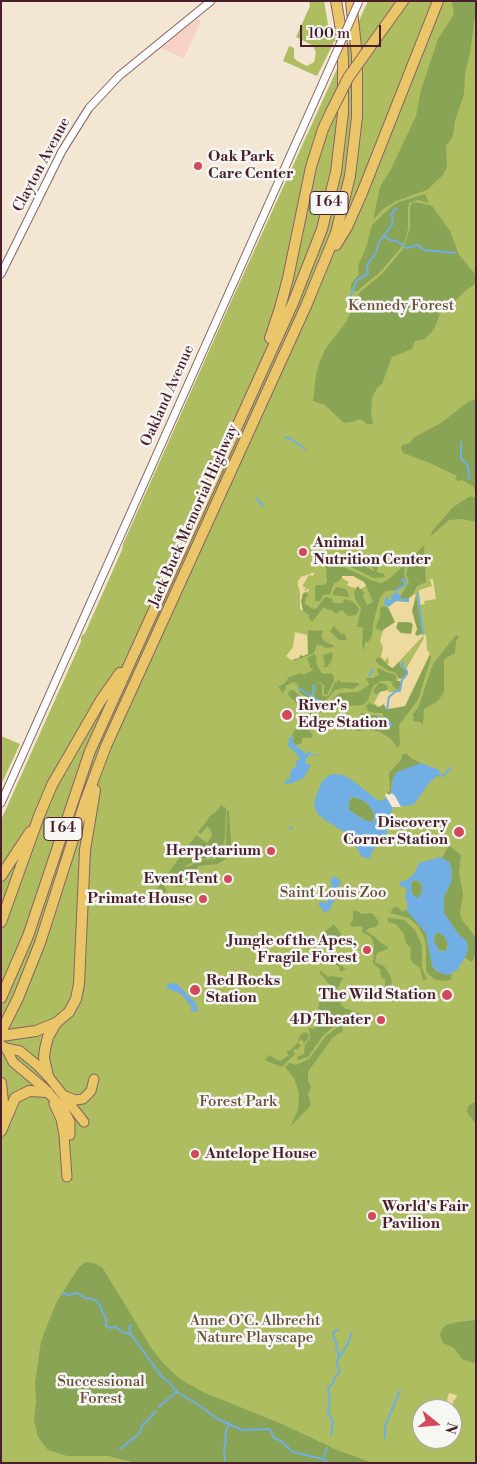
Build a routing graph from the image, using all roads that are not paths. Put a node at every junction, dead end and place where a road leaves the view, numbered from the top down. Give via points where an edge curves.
1 (211, 1) edge
2 (336, 1) edge
3 (351, 1) edge
4 (360, 1) edge
5 (403, 1) edge
6 (438, 1) edge
7 (322, 270) junction
8 (1, 274) edge
9 (253, 391) junction
10 (130, 661) junction
11 (98, 764) junction
12 (1, 803) edge
13 (39, 816) junction
14 (1, 876) edge
15 (1, 922) edge
16 (1, 998) edge
17 (56, 1023) junction
18 (1, 1032) edge
19 (1, 1036) edge
20 (4, 1046) edge
21 (48, 1076) junction
22 (94, 1079) dead end
23 (1, 1083) edge
24 (48, 1092) junction
25 (61, 1093) junction
26 (1, 1120) edge
27 (84, 1122) dead end
28 (1, 1131) edge
29 (70, 1134) dead end
30 (67, 1176) dead end

1 - 8 street, Clayton Avenue via 130,66 90,108 62,151
2 - 9 highway, Jack Buck Memorial Highway / I 64 via 341,30 344,95 341,142 332,191 308,266
3 - 7 highway, Jack Buck Memorial Highway / I 64 via 358,70 356,137 346,195
4 - 12 street, Oakland Avenue, bridge
5 - 9 highway, bridge via 348,78 317,148 280,308
6 - 7 highway via 362,193
7 - 11 highway, Jack Buck Memorial Highway / I 64
9 - 10 highway, Jack Buck Memorial Highway / I 64
10 - 13 highway via 110,686 68,756
10 - 16 highway, Jack Buck Memorial Highway / I 64 via 86,760 28,936
11 - 17 highway via 85,850 78,994 72,1008
11 - 18 highway, Jack Buck Memorial Highway / I 64 via 40,943
13 - 14 highway
13 - 15 highway
17 - 19 highway via 36,1031
17 - 21 highway via 45,1049
20 - 21 main road via 20,1051
20 - 24 main road via 14,1062
21 - 25 main road
22 - 25 main road via 88,1095 81,1100 72,1100
23 - 26 highway
24 - 28 highway via 29,1090 16,1098
24 - 29 main road via 69,1118
24 - 30 main road via 63,1126
25 - 27 main road

